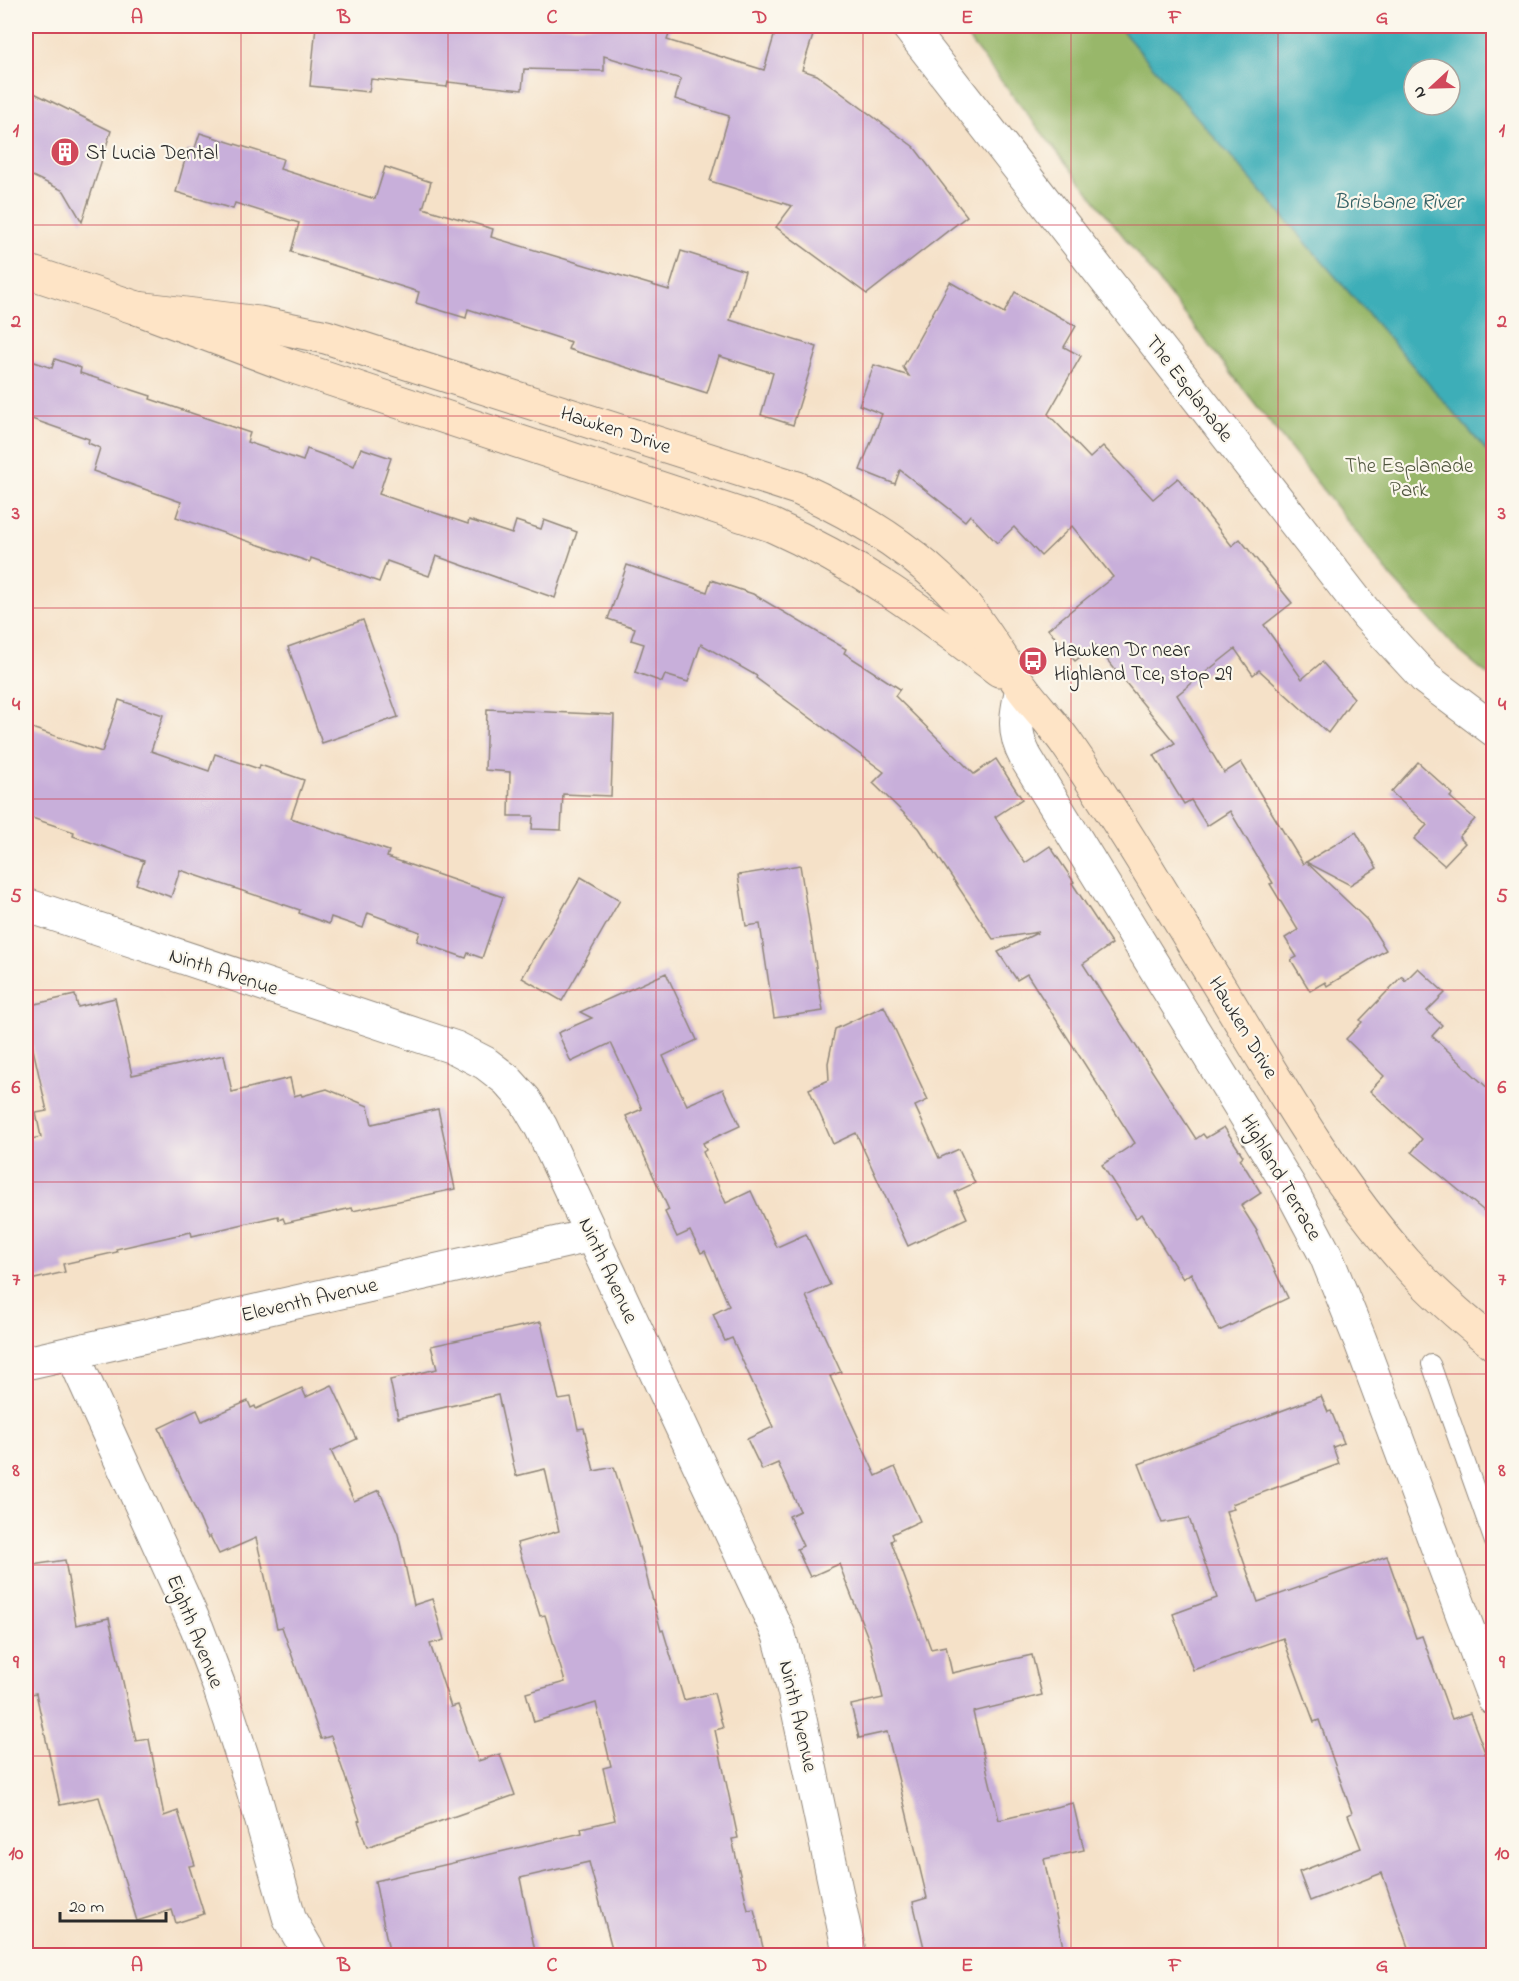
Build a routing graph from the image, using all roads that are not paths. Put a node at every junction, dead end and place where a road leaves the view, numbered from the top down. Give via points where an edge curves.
1 (908, 26) edge
2 (26, 271) edge
3 (137, 308) junction
4 (1022, 687) junction
5 (1494, 730) edge
6 (26, 905) edge
7 (593, 1235) junction
8 (1494, 1344) edge
9 (72, 1353) junction
10 (26, 1363) edge
11 (1431, 1364) dead end
12 (1494, 1542) edge
13 (1494, 1699) edge
14 (290, 1920) junction
15 (289, 1956) edge
16 (311, 1956) edge
17 (850, 1956) edge

1 - 5 street, The Esplanade via 1368,616 1426,679
2 - 3 main road, Hawken Drive
3 - 4 main road, Hawken Drive via 291,366 771,525 884,585
3 - 4 main road, Hawken Drive via 241,320 319,335 797,488 841,508 886,536 949,589 974,617
4 - 8 main road, Hawken Drive via 1062,737 1100,795 1314,1141 1354,1198 1419,1277
4 - 13 street, Highland Terrace via 1016,724 1021,748 1289,1186 1326,1256
6 - 7 street, Ninth Avenue via 442,1043 485,1063 507,1080 529,1107
7 - 9 street, Eleventh Avenue
7 - 17 street, Ninth Avenue via 779,1635 793,1684
9 - 10 street, Eleventh Avenue
9 - 14 street, Eighth Avenue via 219,1686
11 - 12 lane
14 - 15 street, Eighth Avenue
14 - 16 street, Eighth Avenue

